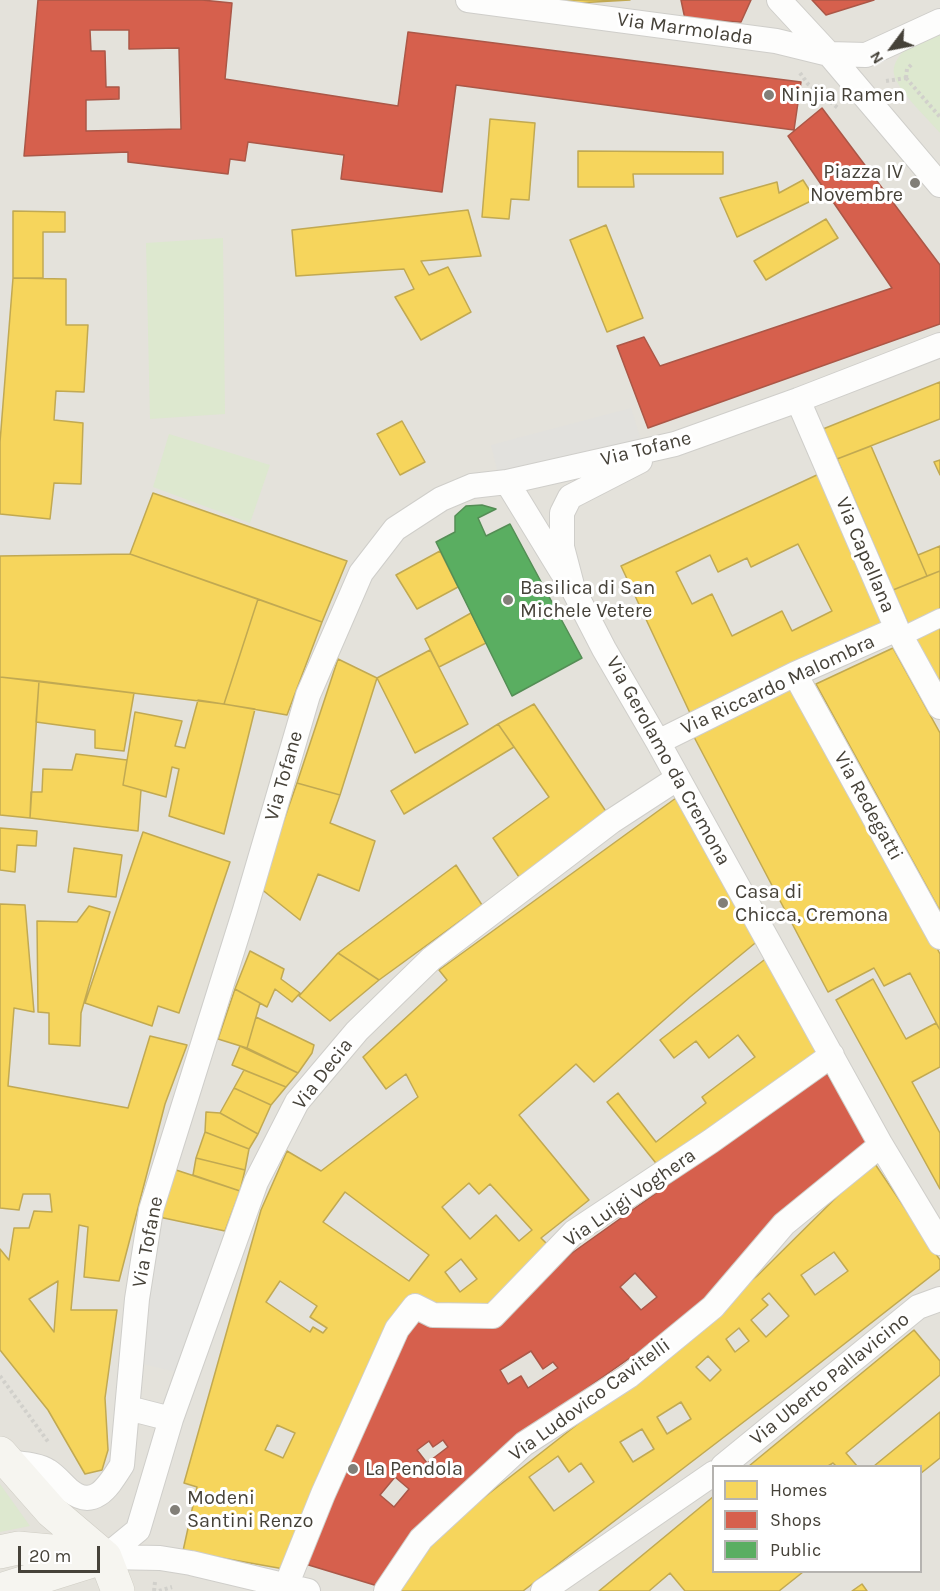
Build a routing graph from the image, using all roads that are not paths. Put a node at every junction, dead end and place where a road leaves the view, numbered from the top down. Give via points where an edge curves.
1 (468, 0) edge
2 (779, 0) edge
3 (940, 21) edge
4 (829, 54) junction
5 (940, 185) edge
6 (940, 345) edge
7 (798, 400) junction
8 (675, 444) junction
9 (507, 482) junction
10 (573, 589) junction
11 (940, 618) edge
12 (899, 633) junction
13 (795, 674) junction
14 (940, 707) edge
15 (658, 742) junction
16 (678, 778) junction
17 (940, 937) edge
18 (832, 1055) junction
19 (881, 1145) junction
20 (940, 1243) edge
21 (940, 1299) edge
22 (128, 1408) junction
23 (171, 1419) junction
24 (3, 1457) edge
25 (725, 1465) edge
26 (712, 1474) edge
27 (0, 1552) edge
28 (105, 1557) junction
29 (297, 1589) edge
30 (0, 1590) edge
31 (118, 1591) edge
32 (386, 1591) edge
33 (543, 1591) edge

1 - 4 street, Via Marmolada via 776,41
2 - 4 street
3 - 4 street via 866,55
4 - 5 street
6 - 7 street, Via Tofane
7 - 8 street, Via Tofane
7 - 12 street, Via Capellana
8 - 9 street, Via Tofane
8 - 10 street, Via Gerolamo da Cremona via 570,497 562,513 562,547
9 - 10 street
9 - 22 street, Via Tofane via 472,486 441,499 395,529 361,573 308,695 151,1210 137,1299
10 - 15 street, Via Gerolamo da Cremona
11 - 12 street, Via Riccardo Malombra
12 - 13 street, Via Riccardo Malombra
12 - 14 street, Via Capellana
13 - 15 street, Via Riccardo Malombra
13 - 17 street, Via Redegatti
15 - 16 street, Via Gerolamo da Cremona
16 - 18 street, Via Gerolamo da Cremona
16 - 23 street, Via Decia via 612,821 431,959 357,1030 297,1102 256,1182
18 - 19 street, Via Gerolamo da Cremona
18 - 29 street, Via Luigi Voghera via 574,1232 493,1316 433,1315 416,1306 397,1329 323,1494
19 - 20 street, Via Gerolamo da Cremona
19 - 32 street, Via Ludovico Cavitelli via 784,1224 713,1307 628,1376 524,1444 421,1539
21 - 25 street, Via Uberto Pallavicino via 918,1307
22 - 23 street
22 - 24 street, Via Tofane via 122,1465 100,1495 84,1498 46,1470
23 - 28 street, Via Decia via 138,1530
24 - 28 main road via 52,1512
26 - 33 street
27 - 28 main road via 18,1548
28 - 29 street via 191,1563
28 - 30 main road
28 - 31 main road

